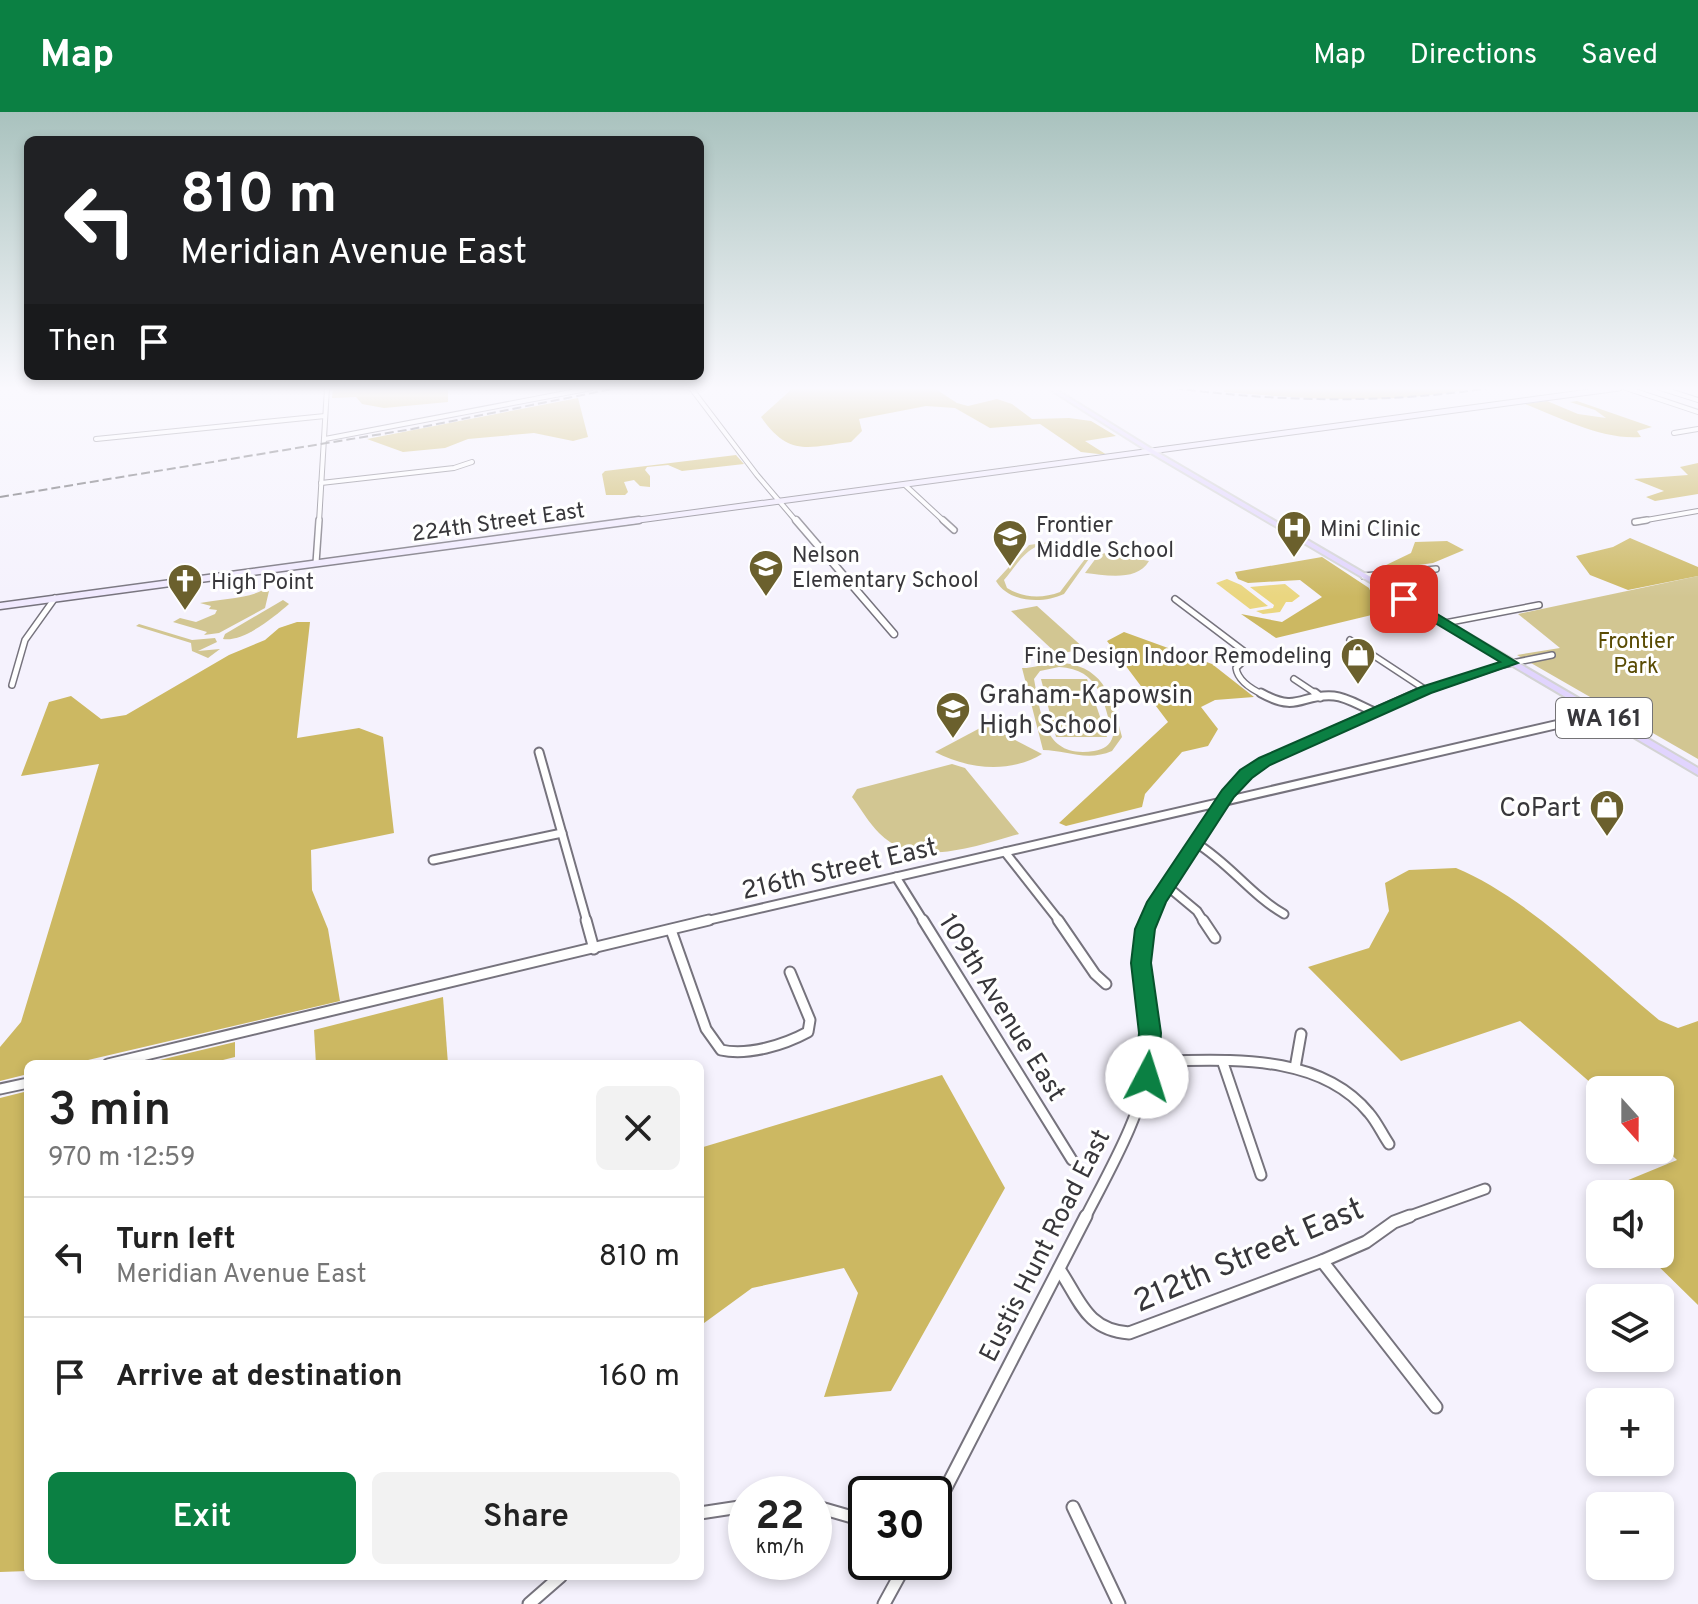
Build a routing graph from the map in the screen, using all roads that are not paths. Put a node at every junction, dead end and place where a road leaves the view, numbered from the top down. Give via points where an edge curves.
1 (323, 458) edge
2 (746, 458) edge
3 (1111, 458) edge
4 (1163, 458) edge
5 (472, 462) dead end
6 (321, 483) junction
7 (905, 485) junction
8 (781, 501) junction
9 (1698, 511) edge
10 (1635, 522) dead end
11 (954, 530) dead end
12 (316, 563) junction
13 (1436, 569) dead end
14 (1364, 576) junction
15 (55, 598) junction
16 (1175, 599) dead end
17 (1539, 605) dead end
18 (0, 606) edge
19 (1445, 623) junction
20 (894, 634) dead end
21 (1350, 640) dead end
22 (1552, 655) dead end
23 (1511, 663) junction
24 (1294, 679) dead end
25 (12, 685) dead end
26 (1426, 690) junction
27 (1320, 697) junction
28 (1375, 712) junction
29 (1581, 719) dead end
30 (539, 752) dead end
31 (1698, 772) edge
32 (1225, 801) junction
33 (562, 833) junction
34 (1196, 843) junction
35 (1005, 852) junction
36 (433, 860) dead end
37 (896, 877) junction
38 (1167, 886) junction
39 (1284, 914) dead end
40 (671, 930) junction
41 (1215, 938) dead end
42 (594, 949) junction
43 (790, 972) dead end
44 (1106, 984) dead end
45 (1301, 1034) dead end
46 (125, 1060) edge
47 (1150, 1061) junction
48 (1223, 1063) junction
49 (1295, 1068) junction
50 (24, 1084) edge
51 (0, 1089) edge
52 (1389, 1144) dead end
53 (1072, 1160) dead end
54 (1261, 1175) dead end
55 (1485, 1189) dead end
56 (1322, 1261) junction
57 (1059, 1269) junction
58 (1436, 1407) dead end
59 (952, 1476) edge
60 (1073, 1507) dead end
61 (728, 1509) edge
62 (704, 1512) edge
63 (556, 1580) edge
64 (897, 1580) edge
65 (529, 1604) edge
66 (884, 1604) edge
67 (1119, 1604) edge

1 - 6 street
2 - 8 street
3 - 7 main road, 224th Street East
4 - 14 main road, WA 161
5 - 6 street
6 - 12 street
7 - 8 main road, 224th Street East
7 - 11 street
8 - 12 main road, 224th Street East
8 - 20 street
9 - 10 street
12 - 15 main road, 224th Street East
13 - 14 street
14 - 19 main road, WA 161
15 - 18 main road, 224th Street East
15 - 25 street via 25,640
16 - 27 street via 1242,649 1247,658 1236,668 1237,674 1264,697 1295,704
17 - 19 street
19 - 23 main road, WA 161
21 - 26 street
22 - 23 street, Eustis Hunt Road East
23 - 26 street, Eustis Hunt Road East
23 - 31 main road, WA 161
24 - 27 street
26 - 28 street, Eustis Hunt Road East
27 - 28 street via 1348,699
28 - 32 street, Eustis Hunt Road East via 1254,768
29 - 32 street, 216th Street East
30 - 33 street
32 - 34 street, Eustis Hunt Road East
32 - 35 street, 216th Street East
33 - 36 street
33 - 42 street
34 - 38 street, Eustis Hunt Road East
34 - 39 street via 1221,857 1263,903
35 - 37 street, 216th Street East
35 - 44 street
37 - 40 street, 216th Street East
37 - 53 street, 109th Avenue East
38 - 41 street via 1197,911
38 - 47 street, Eustis Hunt Road East via 1149,916 1141,946
40 - 42 street, 216th Street East
40 - 43 street via 706,1029 720,1049 768,1046 808,1032 810,1020
42 - 46 street, 216th Street East
45 - 49 street
47 - 48 street
47 - 57 street, Eustis Hunt Road East via 1117,1160
48 - 49 street
48 - 54 street
49 - 52 street via 1363,1102
50 - 51 street
55 - 56 street, 212th Street East via 1394,1222 1366,1242
56 - 57 street, 212th Street East via 1145,1329 1117,1334 1096,1326
56 - 58 street
57 - 59 street, Eustis Hunt Road East
60 - 67 street
61 - 62 street
63 - 65 street
64 - 66 street

